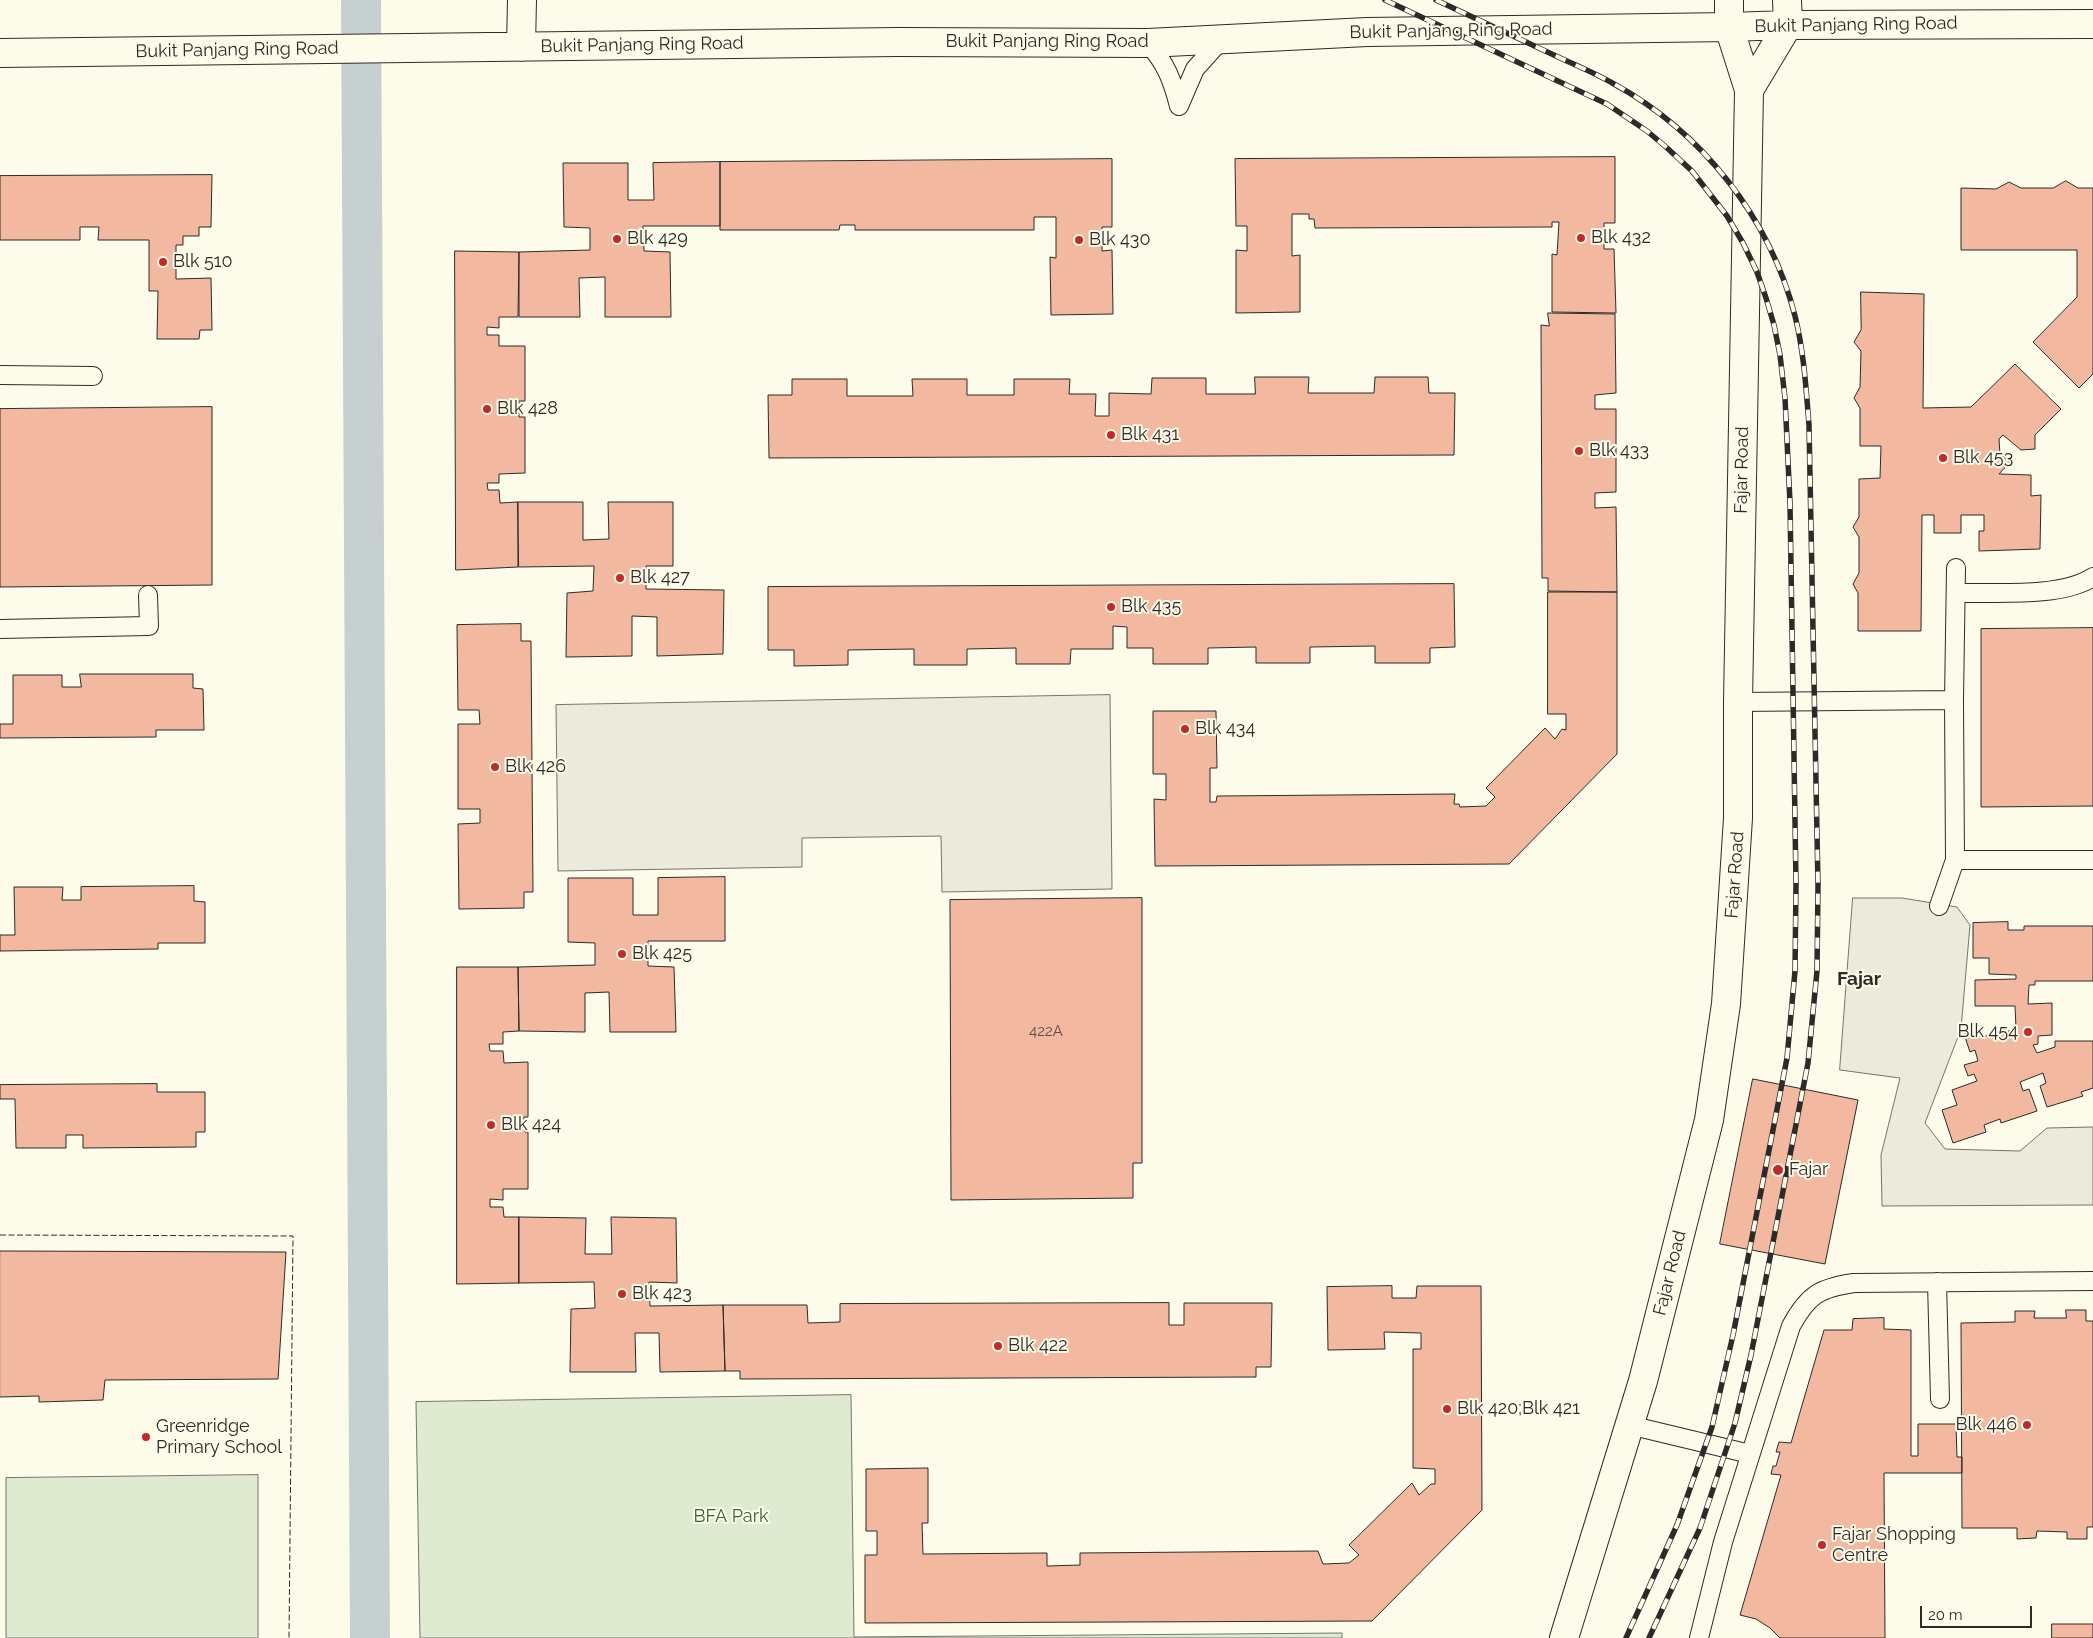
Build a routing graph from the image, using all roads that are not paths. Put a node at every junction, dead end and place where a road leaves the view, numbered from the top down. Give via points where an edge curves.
1 (522, 0) edge
2 (1729, 0) edge
3 (1788, 12) edge
4 (2093, 24) edge
5 (1730, 27) junction
6 (1221, 40) junction
7 (1148, 42) junction
8 (521, 46) junction
9 (0, 53) edge
10 (1749, 90) junction
11 (0, 374) edge
12 (93, 376) dead end
13 (1956, 568) dead end
14 (2093, 577) edge
15 (1957, 594) junction
16 (148, 595) dead end
17 (0, 629) edge
18 (1954, 700) junction
19 (1738, 702) junction
20 (1955, 860) junction
21 (2093, 860) edge
22 (1939, 906) dead end
23 (2093, 1281) edge
24 (1937, 1282) junction
25 (1940, 1399) dead end
26 (1629, 1425) junction
27 (1750, 1454) junction
28 (1564, 1638) edge
29 (1699, 1638) edge

1 - 8 main road
2 - 5 main road, Fajar Road
3 - 4 main road, Bukit Panjang Ring Road
3 - 5 main road, Bukit Panjang Ring Road
3 - 10 main road, Fajar Road
5 - 6 main road, Bukit Panjang Ring Road via 1284,34
5 - 10 main road, Fajar Road
6 - 7 main road, Bukit Panjang Ring Road
6 - 7 lane via 1195,69 1179,106 1168,70
7 - 8 main road, Bukit Panjang Ring Road
8 - 9 main road, Bukit Panjang Ring Road
10 - 19 main road, Fajar Road
11 - 12 lane
13 - 15 lane
14 - 15 lane via 2084,583 2055,591
15 - 18 lane
16 - 17 lane via 149,626
18 - 19 lane
18 - 20 lane
19 - 26 main road, Fajar Road via 1738,818 1731,932 1726,1004 1709,1120
20 - 21 lane
20 - 22 lane
23 - 24 lane
24 - 25 lane
24 - 27 lane via 1854,1283 1834,1285 1815,1293 1791,1326
26 - 27 lane
26 - 28 main road, Fajar Road
27 - 29 lane via 1723,1542

